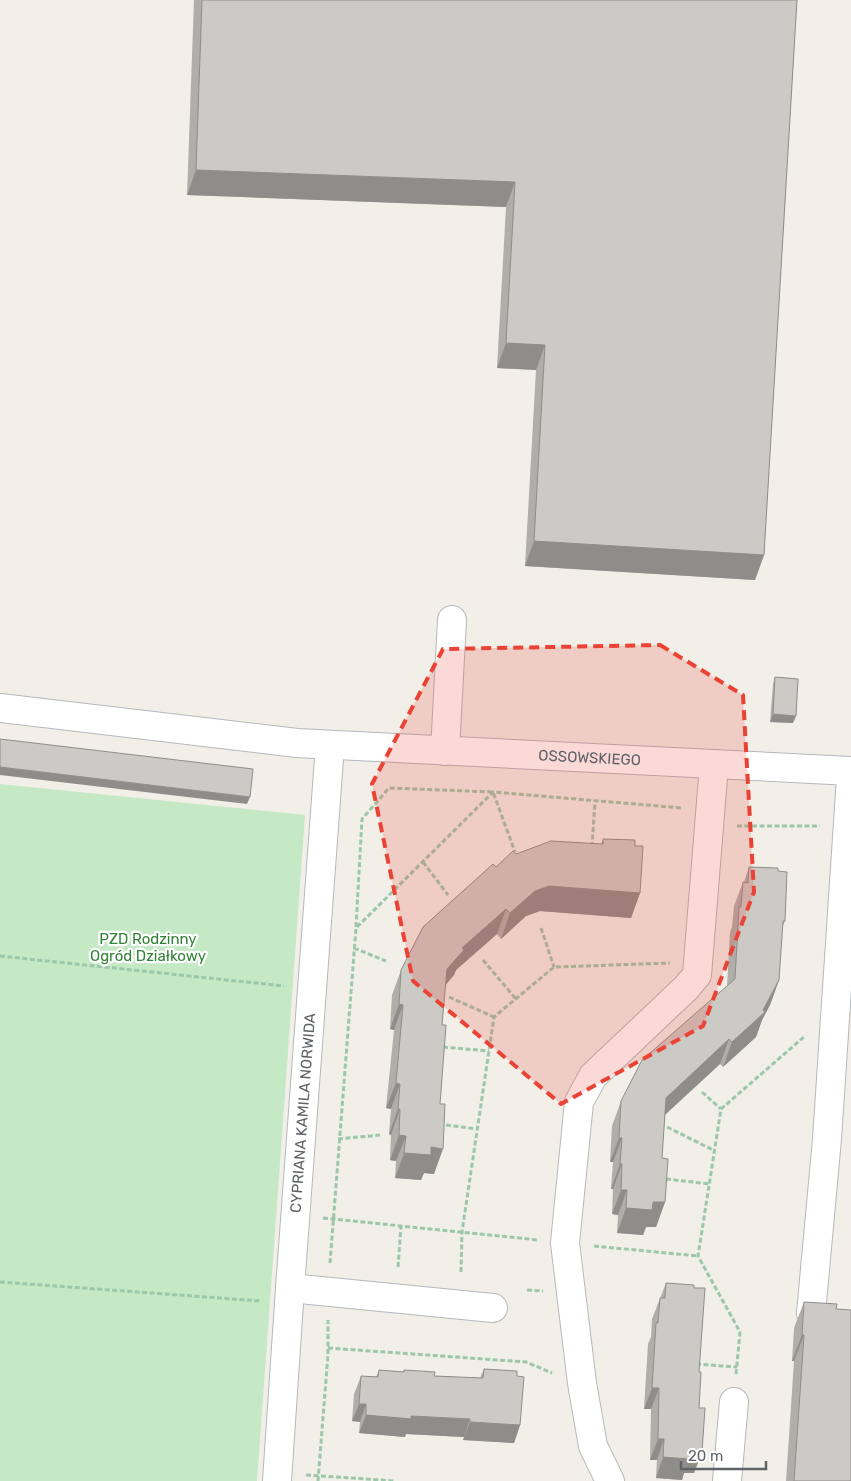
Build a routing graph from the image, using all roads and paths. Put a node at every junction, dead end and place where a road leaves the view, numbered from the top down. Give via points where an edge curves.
1 (452, 620) dead end
2 (0, 708) edge
3 (330, 745) junction
4 (445, 751) junction
5 (714, 764) junction
6 (851, 772) edge
7 (851, 777) edge
8 (493, 792) junction
9 (595, 801) junction
10 (710, 811) junction
11 (848, 815) junction
12 (592, 847) edge
13 (515, 852) edge
14 (422, 862) junction
15 (448, 895) dead end
16 (356, 928) junction
17 (541, 928) dead end
18 (354, 948) junction
19 (0, 956) edge
20 (483, 960) dead end
21 (386, 961) dead end
22 (698, 961) junction
23 (554, 967) junction
24 (312, 989) junction
25 (449, 997) edge
26 (516, 999) junction
27 (836, 1010) junction
28 (494, 1017) junction
29 (444, 1046) edge
30 (489, 1051) junction
31 (702, 1092) dead end
32 (722, 1109) junction
33 (446, 1125) edge
34 (667, 1126) edge
35 (477, 1129) junction
36 (380, 1135) dead end
37 (715, 1150) junction
38 (666, 1179) edge
39 (710, 1184) junction
40 (295, 1214) junction
41 (401, 1226) junction
42 (462, 1232) junction
43 (565, 1243) junction
44 (698, 1256) junction
45 (398, 1267) dead end
46 (461, 1272) dead end
47 (0, 1282) edge
48 (289, 1296) junction
49 (492, 1308) dead end
50 (811, 1313) edge
51 (328, 1348) dead end
52 (696, 1364) edge
53 (737, 1367) junction
54 (583, 1387) junction
55 (734, 1402) joint
56 (277, 1477) edge
57 (395, 1481) edge
58 (610, 1481) edge
59 (727, 1481) edge

1 - 4 street
2 - 3 street, OSSOWSKIEGO
3 - 4 street, OSSOWSKIEGO
3 - 24 street, CYPRIANA KAMILA NORWIDA
4 - 5 street, OSSOWSKIEGO
5 - 6 street, OSSOWSKIEGO
5 - 10 street
7 - 11 street
8 - 9 path
8 - 13 path
8 - 14 path
8 - 16 path via 389,788 362,819
9 - 10 path
9 - 12 path
10 - 11 path via 739,827 826,826
10 - 22 street
11 - 27 street
14 - 15 path
14 - 16 path
16 - 18 path
17 - 23 path
18 - 21 path
18 - 36 path via 338,1139
19 - 24 path
20 - 26 path
22 - 23 path
22 - 43 street via 697,975 594,1076 579,1102
23 - 26 path
24 - 40 street, CYPRIANA KAMILA NORWIDA
25 - 28 path
26 - 28 path
27 - 32 path
27 - 50 street
28 - 30 path
29 - 30 path
30 - 35 path
31 - 32 path
32 - 37 path
33 - 35 path
34 - 37 path
35 - 42 path
37 - 39 path
38 - 39 path
39 - 44 path
40 - 41 path
40 - 48 street, CYPRIANA KAMILA NORWIDA
41 - 42 path
41 - 45 path
42 - 43 path
42 - 46 path
43 - 44 path
43 - 54 street
44 - 53 path via 740,1332
47 - 48 path
48 - 49 street
48 - 56 street, CYPRIANA KAMILA NORWIDA
51 - 54 path via 526,1362
52 - 53 path
53 - 55 path
54 - 58 street via 593,1446
55 - 59 street
56 - 57 path

